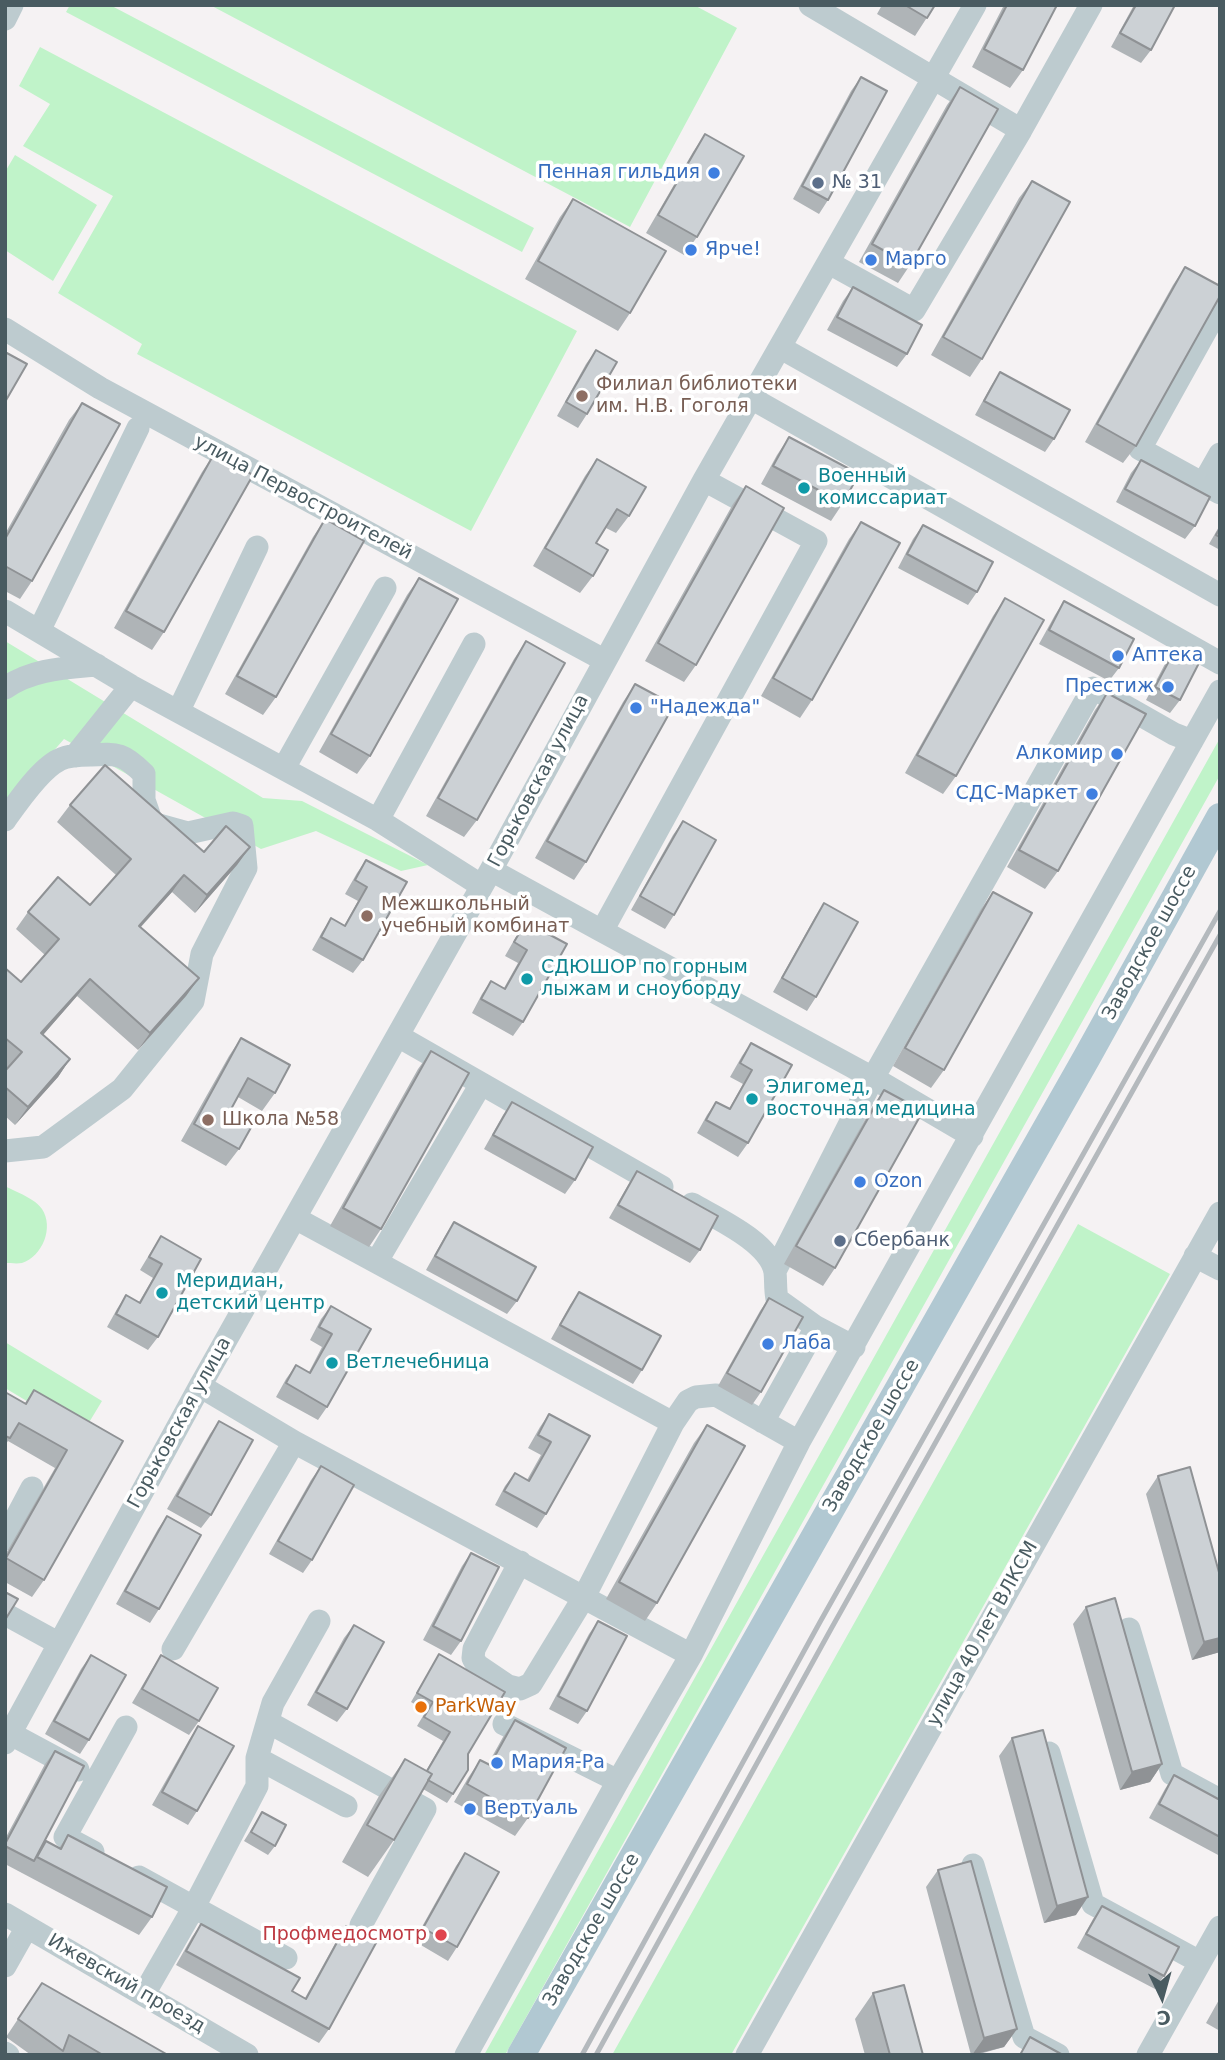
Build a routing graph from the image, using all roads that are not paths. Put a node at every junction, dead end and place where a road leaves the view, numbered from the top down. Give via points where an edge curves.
1 (12, 5) edge
2 (810, 5) edge
3 (975, 5) edge
4 (1091, 5) edge
5 (835, 11) edge
6 (5, 19) edge
7 (934, 80) junction
8 (1021, 130) junction
9 (829, 263) junction
10 (1220, 305) edge
11 (5, 329) edge
12 (781, 348) junction
13 (751, 398) junction
14 (138, 428) dead end
15 (1220, 454) edge
16 (704, 480) junction
17 (1212, 488) edge
18 (257, 547) dead end
19 (384, 588) dead end
20 (1220, 595) edge
21 (5, 611) edge
22 (39, 631) junction
23 (474, 644) dead end
24 (604, 660) junction
25 (1220, 663) edge
26 (97, 666) junction
27 (131, 686) junction
28 (5, 688) edge
29 (1220, 691) edge
30 (179, 710) junction
31 (1192, 741) junction
32 (75, 756) junction
33 (284, 768) junction
34 (1220, 817) edge
35 (5, 820) edge
36 (378, 820) junction
37 (486, 878) junction
38 (602, 931) junction
39 (398, 1036) junction
40 (873, 1078) junction
41 (481, 1084) junction
42 (972, 1136) junction
43 (5, 1151) edge
44 (1220, 1213) edge
45 (295, 1217) junction
46 (1195, 1256) junction
47 (377, 1261) junction
48 (1220, 1269) edge
49 (775, 1271) junction
50 (816, 1327) junction
51 (854, 1347) junction
52 (200, 1387) junction
53 (763, 1422) junction
54 (673, 1423) junction
55 (295, 1442) junction
56 (799, 1442) junction
57 (32, 1488) dead end
58 (5, 1539) edge
59 (520, 1562) junction
60 (584, 1597) junction
61 (5, 1614) edge
62 (319, 1621) dead end
63 (1129, 1629) dead end
64 (58, 1643) junction
65 (173, 1648) dead end
66 (691, 1655) junction
67 (268, 1722) junction
68 (504, 1724) dead end
69 (126, 1727) dead end
70 (8, 1739) edge
71 (1049, 1753) edge
72 (257, 1758) junction
73 (96, 1780) junction
74 (618, 1781) junction
75 (1220, 1800) edge
76 (346, 1806) dead end
77 (973, 1865) edge
78 (194, 1907) junction
79 (5, 1914) edge
80 (360, 1925) dead end
81 (27, 1927) junction
82 (1220, 1927) edge
83 (286, 1958) dead end
84 (1200, 1962) junction
85 (5, 1966) edge
86 (145, 1994) junction
87 (247, 2055) edge
88 (466, 2055) edge
89 (521, 2055) edge
90 (747, 2055) edge
91 (1058, 2055) edge
92 (1148, 2055) edge

1 - 6 street
2 - 5 street
3 - 7 street, Горьковская улица
4 - 8 street
5 - 7 street
7 - 8 street
7 - 9 street, Горьковская улица
8 - 9 street via 914,310
9 - 12 street, Горьковская улица
10 - 17 street via 1140,449
11 - 24 street, улица Первостроителей via 100,388
12 - 13 street, Горьковская улица
12 - 20 street
13 - 16 street, Горьковская улица
13 - 25 street
14 - 22 street
15 - 17 street
16 - 24 street, Горьковская улица
16 - 38 street via 816,541
18 - 30 street
19 - 33 street
21 - 22 street
22 - 26 street
23 - 36 street
24 - 37 street, Горьковская улица
26 - 27 street
26 - 28 street via 51,669
27 - 30 street
27 - 32 street
29 - 31 street
30 - 33 street
31 - 40 street via 1093,688
31 - 42 street
32 - 35 street via 60,759 46,770
32 - 43 street via 114,753 128,758 144,774 144,800 152,823 188,833 233,823 242,826 246,868 202,954 193,1001 122,1089 43,1147
33 - 36 street
34 - 89 main road, Заводское шоссе
36 - 37 street
37 - 38 street
37 - 39 street, Горьковская улица
38 - 40 street
39 - 41 street
39 - 45 street, Горьковская улица
40 - 42 street
40 - 49 street
41 - 47 street
41 - 49 street via 745,1234 765,1252
42 - 51 street
44 - 46 street, улица 40 лет ВЛКСМ
45 - 47 street
45 - 52 street, Горьковская улица
46 - 48 street
46 - 90 street, улица 40 лет ВЛКСМ
47 - 54 street
49 - 50 street via 777,1299
50 - 51 street
50 - 53 street
51 - 56 street
52 - 55 street
52 - 64 street, Горьковская улица
53 - 54 street via 716,1395 688,1402
53 - 56 street
54 - 60 street
55 - 59 street
55 - 65 street
56 - 66 street
57 - 58 street
59 - 60 street
59 - 60 street via 473,1658 508,1686 520,1689 531,1684
60 - 66 street
61 - 64 street
62 - 67 street via 273,1703
63 - 75 street via 1172,1774
64 - 70 street, Горьковская улица
66 - 74 street
67 - 72 street
67 - 80 street via 425,1809
68 - 74 street
69 - 73 street
70 - 73 street
71 - 84 street via 1093,1904
72 - 76 street
72 - 78 street via 257,1786
73 - 78 street via 65,1837
74 - 88 street
77 - 91 street via 1024,2037
78 - 83 street
78 - 86 street
79 - 81 street, Ижевский проезд
81 - 85 street
81 - 86 street, Ижевский проезд
82 - 84 street
84 - 92 street
86 - 87 street, Ижевский проезд

